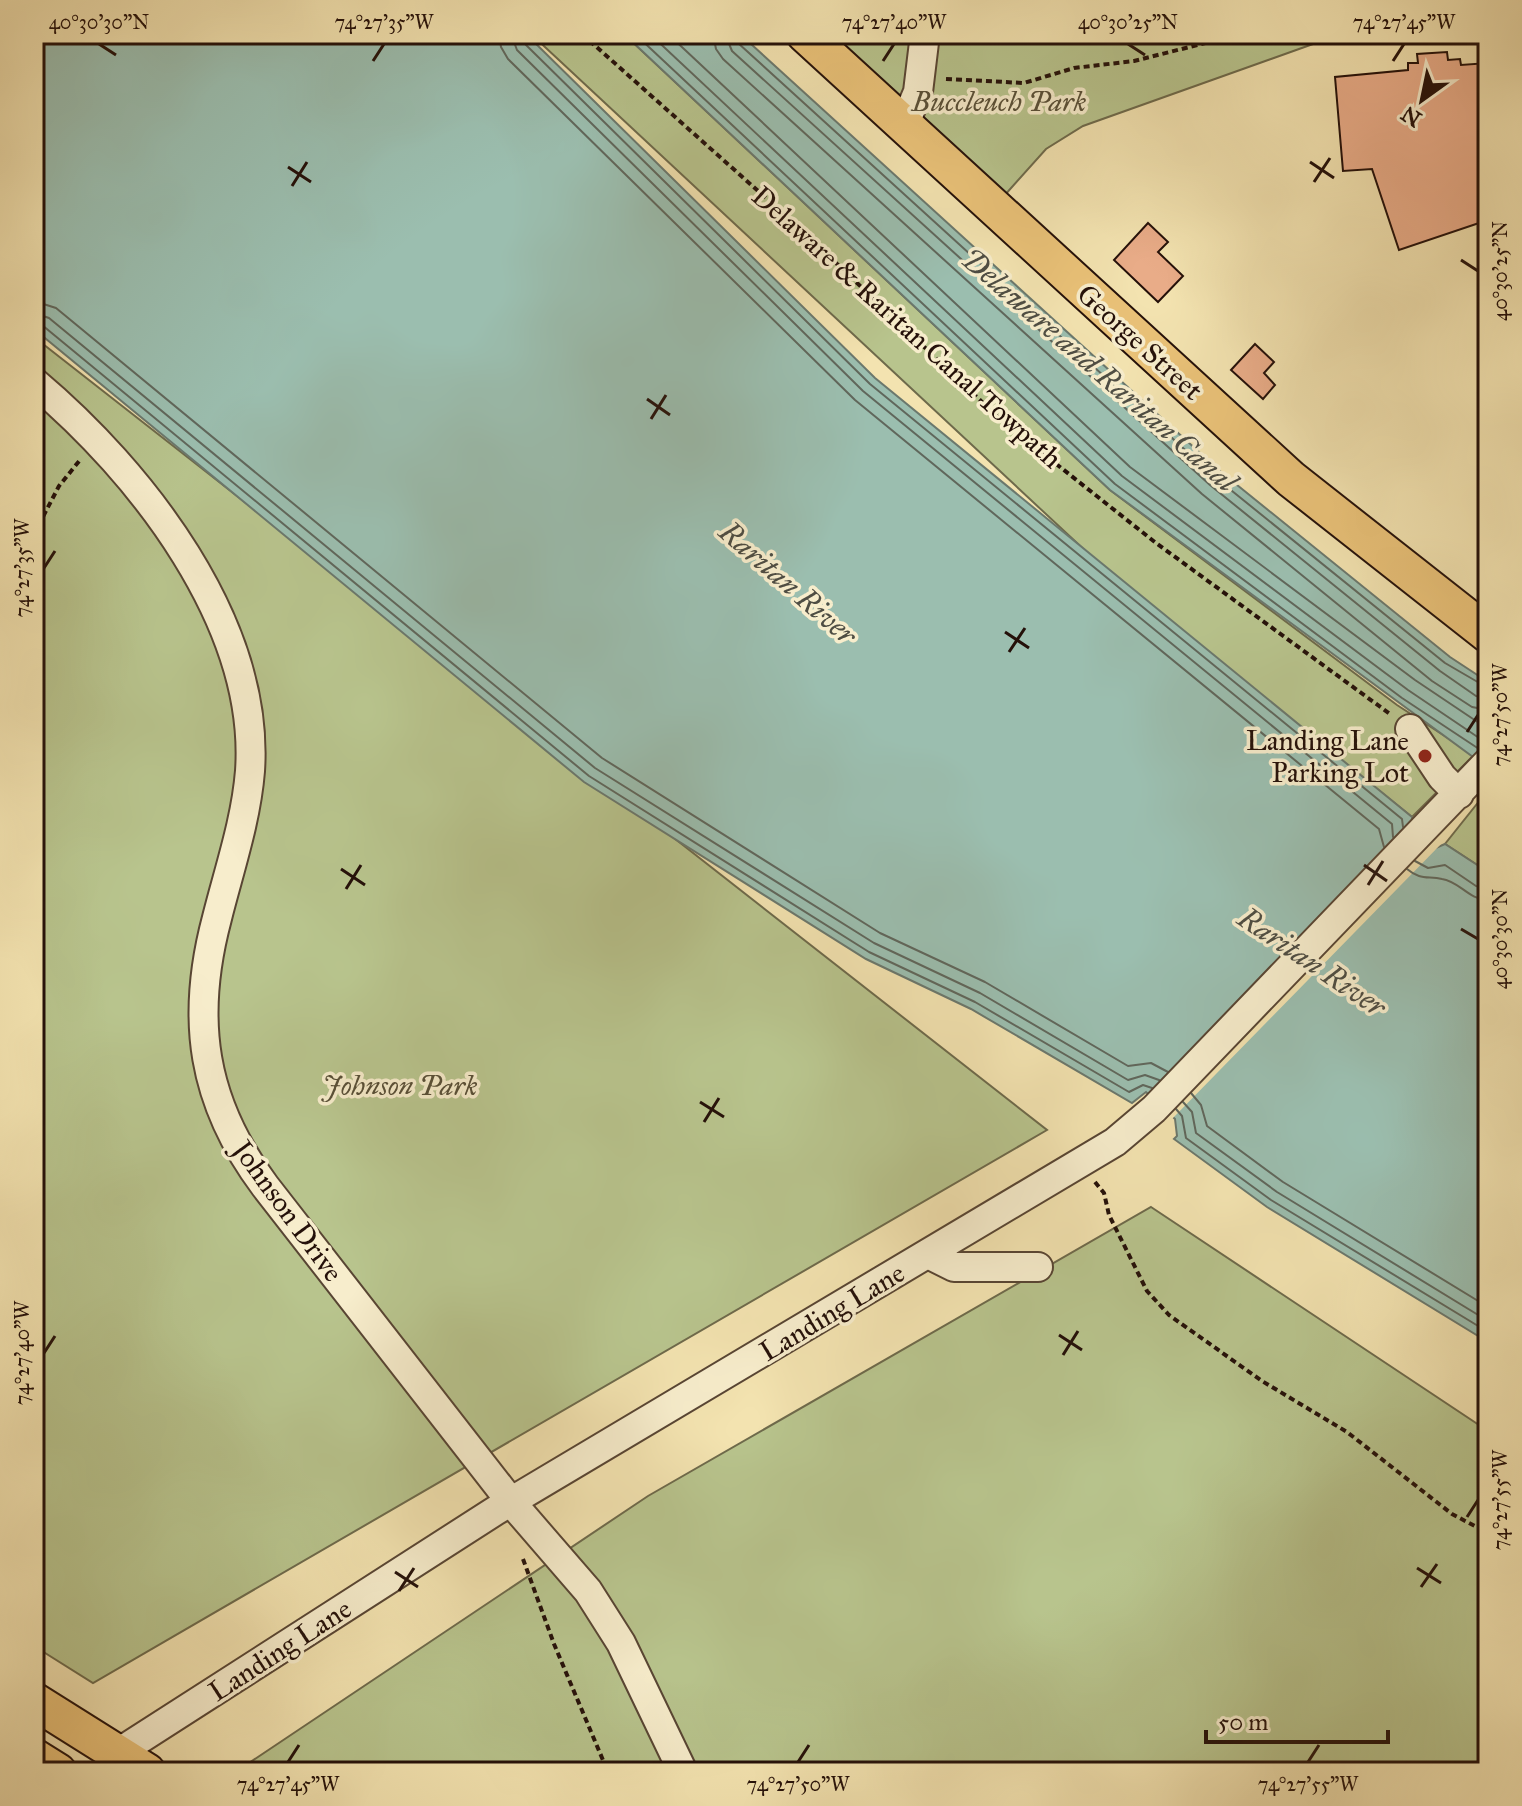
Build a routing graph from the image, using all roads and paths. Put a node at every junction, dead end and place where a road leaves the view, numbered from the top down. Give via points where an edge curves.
1 (582, 34) edge
2 (805, 34) edge
3 (925, 34) edge
4 (1241, 34) edge
5 (944, 79) dead end
6 (904, 125) junction
7 (34, 382) edge
8 (84, 455) dead end
9 (34, 534) edge
10 (1488, 634) edge
11 (1410, 729) joint
12 (1488, 762) edge
13 (1462, 790) junction
14 (1095, 1182) dead end
15 (930, 1255) junction
16 (1038, 1267) dead end
17 (511, 1502) junction
18 (1488, 1533) edge
19 (521, 1551) dead end
20 (34, 1701) edge
21 (34, 1757) edge
22 (124, 1766) edge
23 (58, 1772) edge
24 (608, 1772) edge
25 (683, 1772) edge

1 - 11 path, Delaware & Raritan Canal Towpath via 794,223 1002,421 1156,543
2 - 6 main road, George Street
3 - 6 street via 918,92
4 - 5 path via 1024,83
6 - 10 main road, George Street via 1291,479
7 - 17 street, Johnson Drive via 98,441 163,523 202,586 239,673 247,708 250,772 208,952 201,1014 209,1076 226,1123 245,1159
8 - 9 path via 59,486
11 - 13 street via 1442,777
12 - 13 street, Landing Lane
13 - 15 street, Landing Lane via 1154,1109 1081,1165
14 - 18 path via 1147,1291 1169,1315 1262,1381 1347,1432 1452,1514
15 - 16 street via 954,1267
15 - 17 street, Landing Lane
17 - 22 street, Landing Lane
17 - 25 street, Johnson Drive via 588,1591 621,1643
19 - 24 path
20 - 22 main road
21 - 23 main road

